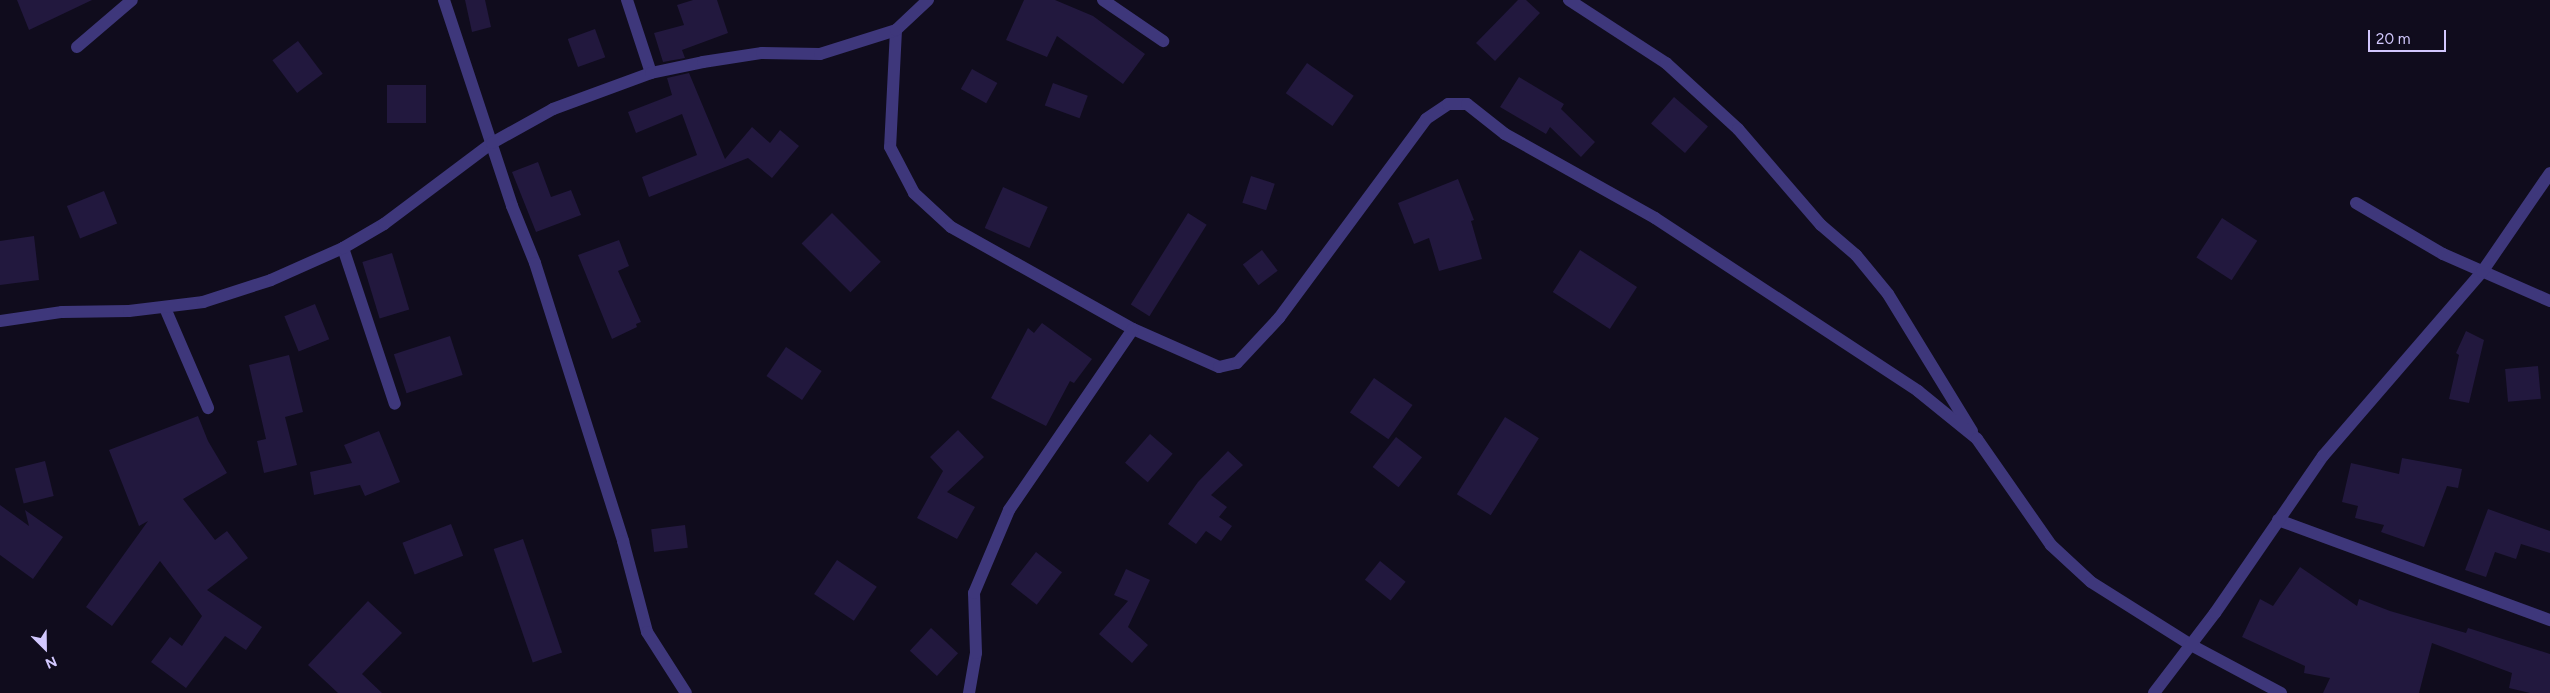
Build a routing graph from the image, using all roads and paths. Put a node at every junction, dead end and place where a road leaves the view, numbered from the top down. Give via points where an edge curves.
1 (132, 0) edge
2 (444, 0) edge
3 (627, 0) edge
4 (928, 0) edge
5 (1103, 0) edge
6 (1569, 0) edge
7 (896, 30) junction
8 (1163, 41) dead end
9 (77, 47) dead end
10 (651, 74) junction
11 (492, 143) junction
12 (2550, 173) edge
13 (2356, 203) dead end
14 (343, 248) junction
15 (2482, 272) junction
16 (2550, 301) edge
17 (164, 308) junction
18 (0, 321) edge
19 (1133, 329) junction
20 (395, 404) dead end
21 (208, 408) dead end
22 (1977, 439) junction
23 (2278, 520) junction
24 (2550, 620) edge
25 (2191, 645) junction
26 (686, 693) edge
27 (969, 693) edge
28 (2154, 693) edge
29 (2281, 693) edge

1 - 9 street
2 - 11 street
3 - 10 street
4 - 7 street
5 - 8 street
6 - 22 street via 1666,63 1738,129 1821,225 1856,255 1888,294
7 - 10 street via 820,54 762,53
7 - 19 street via 890,147 914,192 951,227
10 - 11 street via 552,109
11 - 14 street via 384,224
11 - 26 street via 535,263 623,541 647,632
12 - 15 street
13 - 15 street via 2443,254
14 - 17 street via 271,280 212,300
14 - 20 street
15 - 16 street
15 - 23 street via 2323,456
17 - 18 street via 62,312
17 - 21 street
19 - 22 street via 1203,362 1219,367 1237,363 1279,318 1426,119 1448,104 1467,104 1505,134 1655,218 1711,258 1753,281 1918,391
19 - 27 street via 1009,510 974,594 976,652
22 - 25 street via 2051,545 2091,582
23 - 24 street
23 - 25 street
25 - 28 street
25 - 29 street

